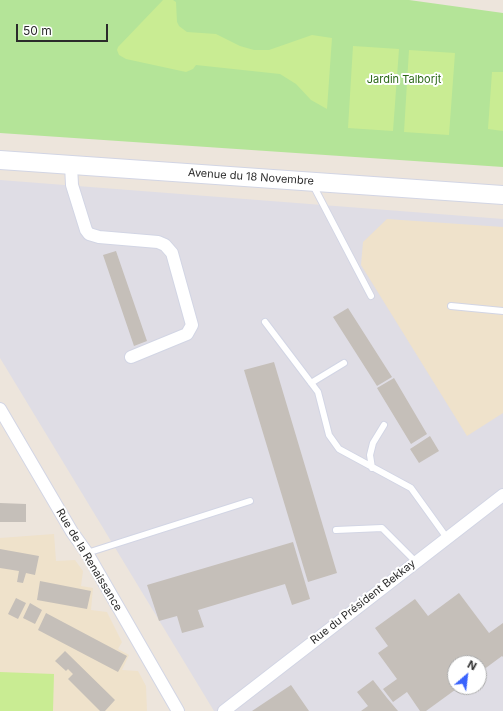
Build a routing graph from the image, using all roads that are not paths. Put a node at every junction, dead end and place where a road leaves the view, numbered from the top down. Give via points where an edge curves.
1 (0, 160) edge
2 (71, 165) junction
3 (311, 182) junction
4 (503, 195) edge
5 (371, 296) dead end
6 (451, 306) dead end
7 (503, 311) edge
8 (265, 322) dead end
9 (131, 357) dead end
10 (344, 363) dead end
11 (311, 383) junction
12 (0, 409) edge
13 (384, 425) dead end
14 (372, 468) junction
15 (502, 499) edge
16 (250, 501) dead end
17 (336, 530) dead end
18 (447, 538) junction
19 (87, 553) junction
20 (416, 562) junction
21 (178, 711) edge
22 (224, 711) edge

1 - 2 street, Avenue du 18 Novembre
2 - 3 street, Avenue du 18 Novembre
2 - 9 street via 72,185 86,230 90,234 99,238 158,242 165,244 172,253 192,325 187,334
3 - 4 street, Avenue du 18 Novembre
3 - 5 lane
6 - 7 lane
8 - 11 lane
10 - 11 lane
11 - 14 lane via 318,392 329,435 339,448
12 - 19 street, Rue de la Renaissance
13 - 14 lane via 373,443 370,455
14 - 18 lane via 412,488
15 - 18 street, Rue du Président Bekkay
16 - 19 lane
17 - 20 lane via 382,528
18 - 20 street, Rue du Président Bekkay
19 - 21 street, Rue de la Renaissance
20 - 22 street, Rue du Président Bekkay

